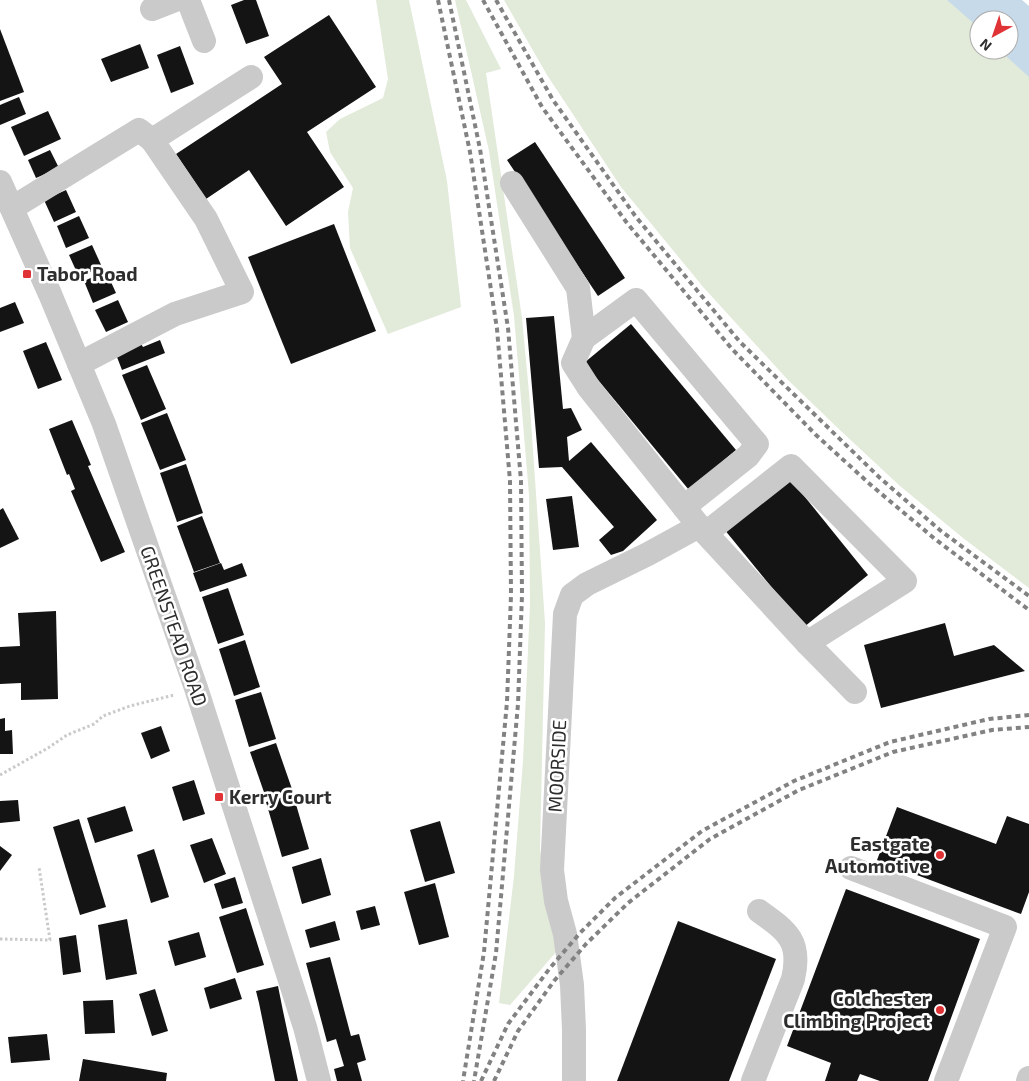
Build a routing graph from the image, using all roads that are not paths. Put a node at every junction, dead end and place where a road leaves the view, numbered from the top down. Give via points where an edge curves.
1 (175, 0) edge
2 (188, 0) edge
3 (152, 9) dead end
4 (204, 41) dead end
5 (251, 77) dead end
6 (145, 135) junction
7 (0, 182) edge
8 (512, 183) dead end
9 (12, 208) junction
10 (584, 338) junction
11 (79, 364) junction
12 (684, 507) junction
13 (703, 530) junction
14 (807, 643) junction
15 (855, 692) dead end
16 (851, 868) dead end
17 (759, 911) dead end
18 (319, 1081) edge
19 (574, 1081) edge
20 (753, 1081) edge
21 (946, 1081) edge

1 - 3 street
2 - 4 street
5 - 6 street
6 - 9 street
6 - 11 street via 206,218 242,292 175,314
7 - 9 street, GREENSTEAD ROAD
8 - 10 street via 578,288
9 - 11 street, GREENSTEAD ROAD
10 - 12 street via 573,363 589,388
10 - 12 street via 636,300 757,444 748,456
11 - 18 street, GREENSTEAD ROAD via 104,424 196,688 305,1027
12 - 13 street
13 - 14 street
13 - 14 street, MOORSIDE via 791,466 906,580
13 - 19 street, MOORSIDE via 587,584 572,595 565,614 552,870 572,985
14 - 15 street
16 - 21 street via 1005,927
17 - 20 street via 789,937 795,949 796,963

